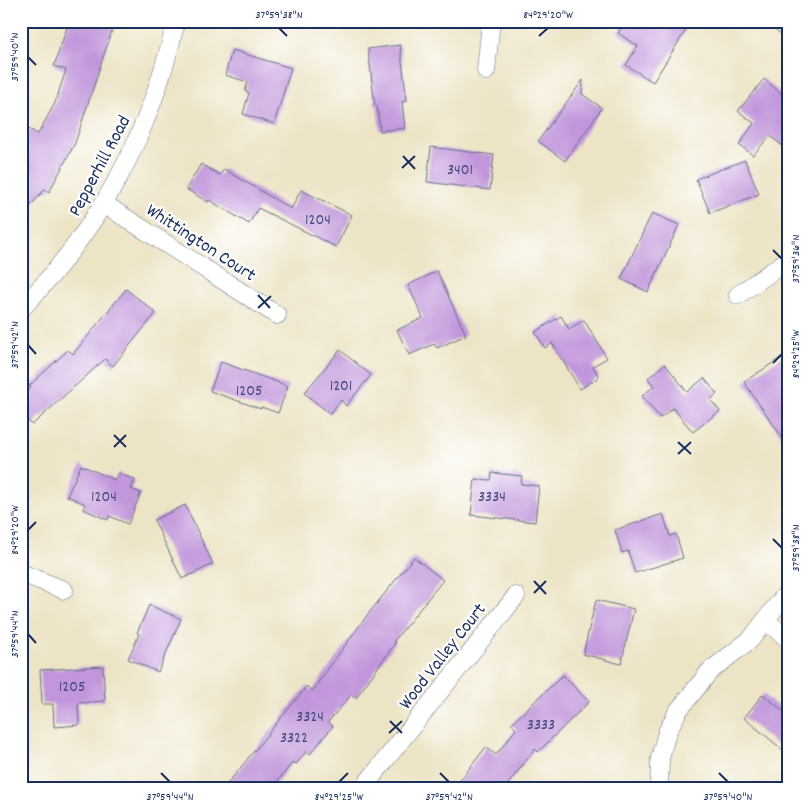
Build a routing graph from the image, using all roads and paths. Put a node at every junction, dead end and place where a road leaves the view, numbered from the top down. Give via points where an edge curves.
1 (176, 21) edge
2 (491, 21) edge
3 (779, 21) edge
4 (788, 28) edge
5 (486, 71) dead end
6 (104, 204) junction
7 (788, 258) edge
8 (738, 295) dead end
9 (21, 309) edge
10 (277, 314) dead end
11 (21, 573) edge
12 (64, 590) dead end
13 (788, 590) edge
14 (516, 596) dead end
15 (766, 621) junction
16 (788, 639) edge
17 (363, 788) edge
18 (659, 788) edge

1 - 6 street, Pepperhill Road via 148,118
2 - 5 street
3 - 4 street
6 - 9 street, Pepperhill Road via 67,258
6 - 10 street, Whittington Court
7 - 8 street
11 - 12 street
13 - 15 street
14 - 17 street, Wood Valley Court
15 - 16 street
15 - 18 street via 740,649 710,671 678,711 667,732 660,758

